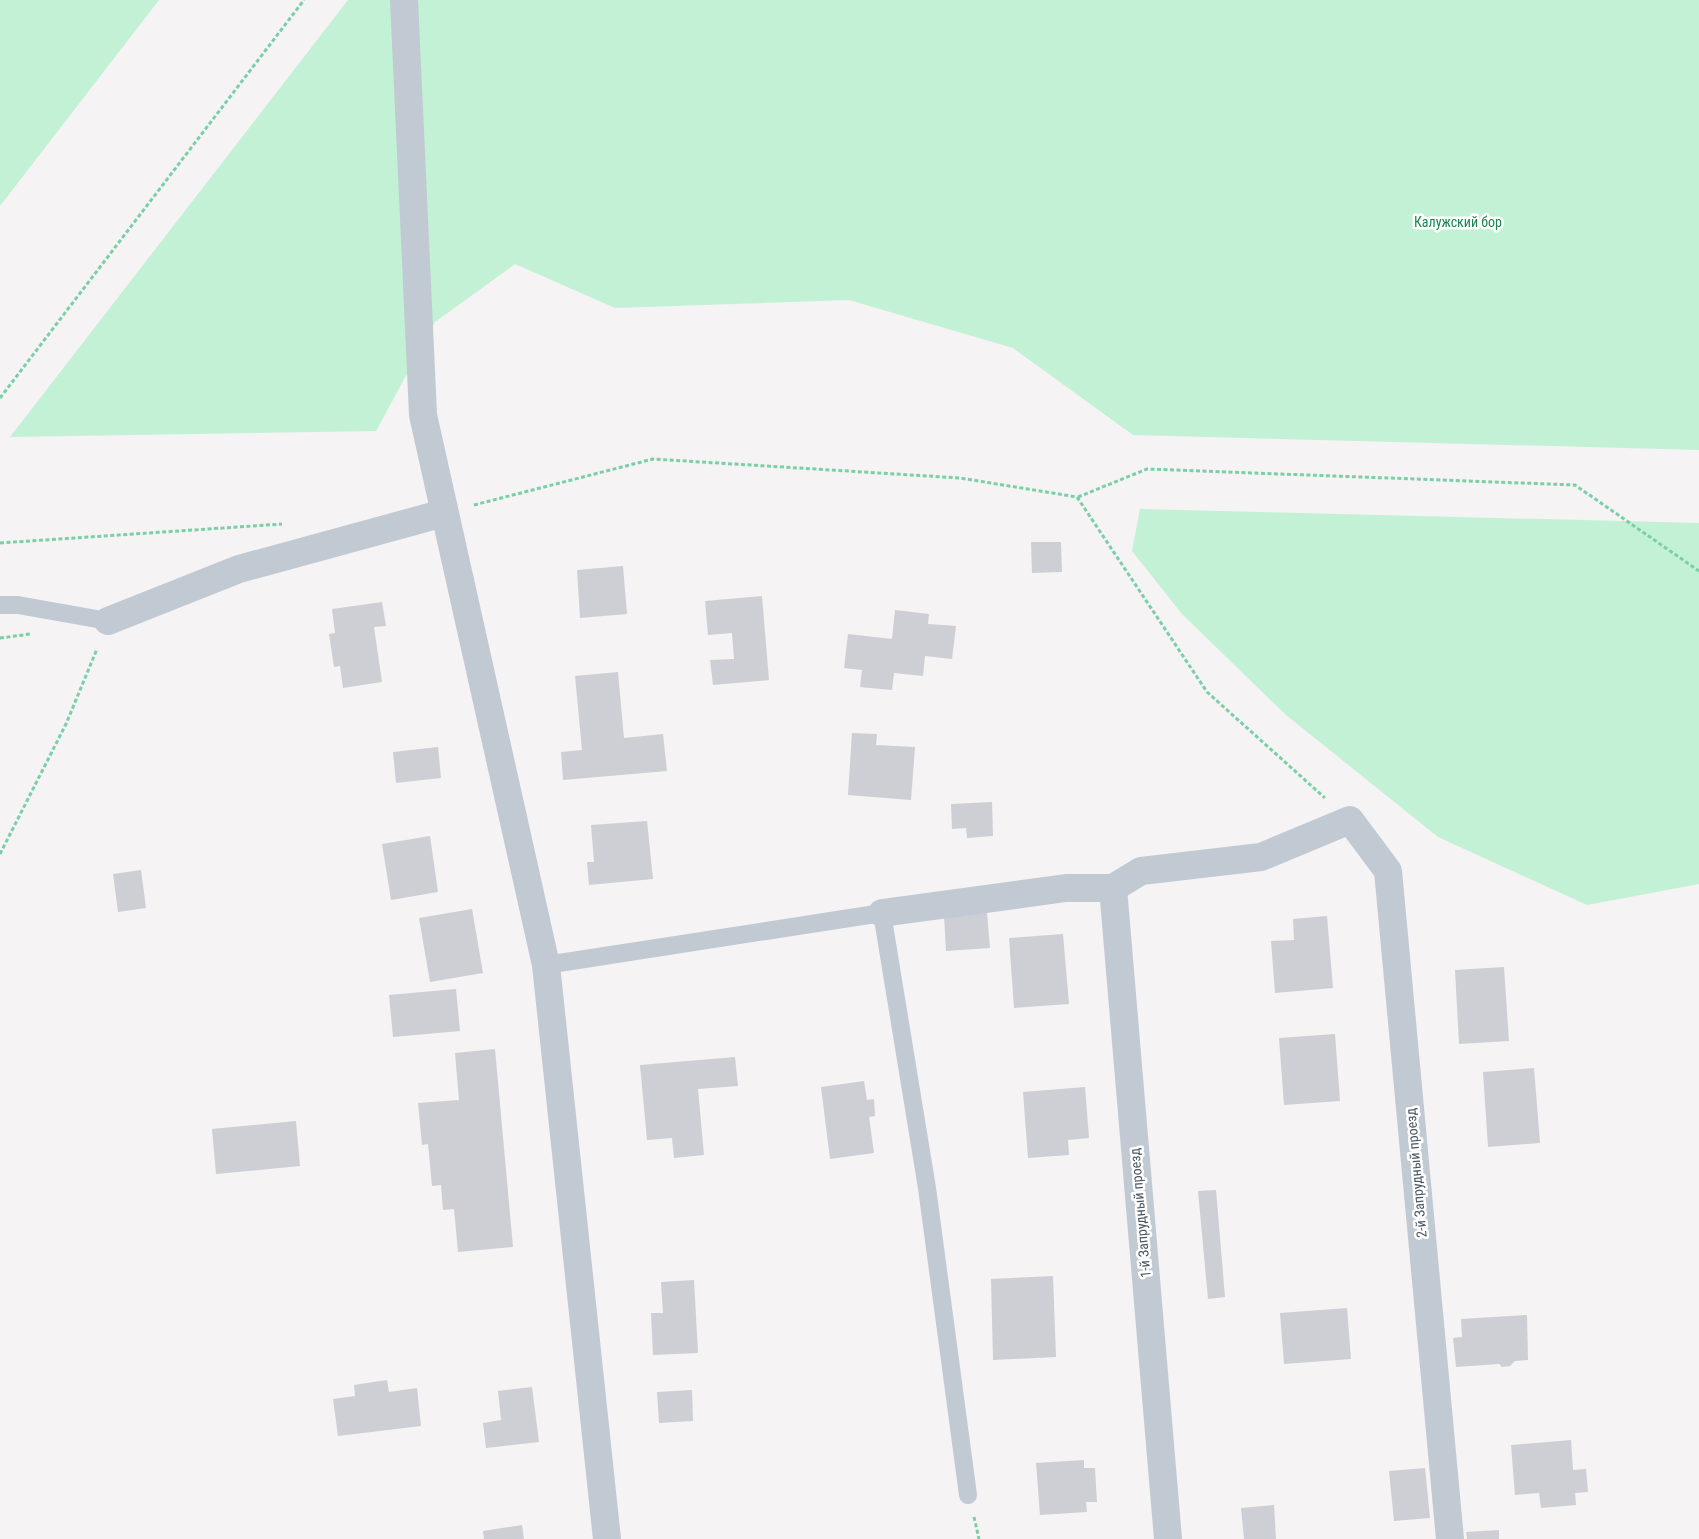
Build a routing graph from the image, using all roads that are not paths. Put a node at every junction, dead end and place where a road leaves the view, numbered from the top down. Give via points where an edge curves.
1 (404, 0) edge
2 (444, 513) junction
3 (0, 605) edge
4 (108, 622) joint
5 (1113, 888) junction
6 (882, 914) junction
7 (546, 964) junction
8 (968, 1495) dead end
9 (607, 1539) edge
10 (1168, 1539) edge
11 (1450, 1539) edge

1 - 2 street via 423,414
2 - 4 street via 239,569
2 - 7 street
3 - 4 lane via 18,605
5 - 6 street via 1066,888
5 - 10 street, 1-й Запрудный проезд
5 - 11 street, 2-й Запрудный проезд via 1141,871 1261,856 1350,820 1388,871
6 - 7 lane
6 - 8 lane via 927,1188
7 - 9 street

